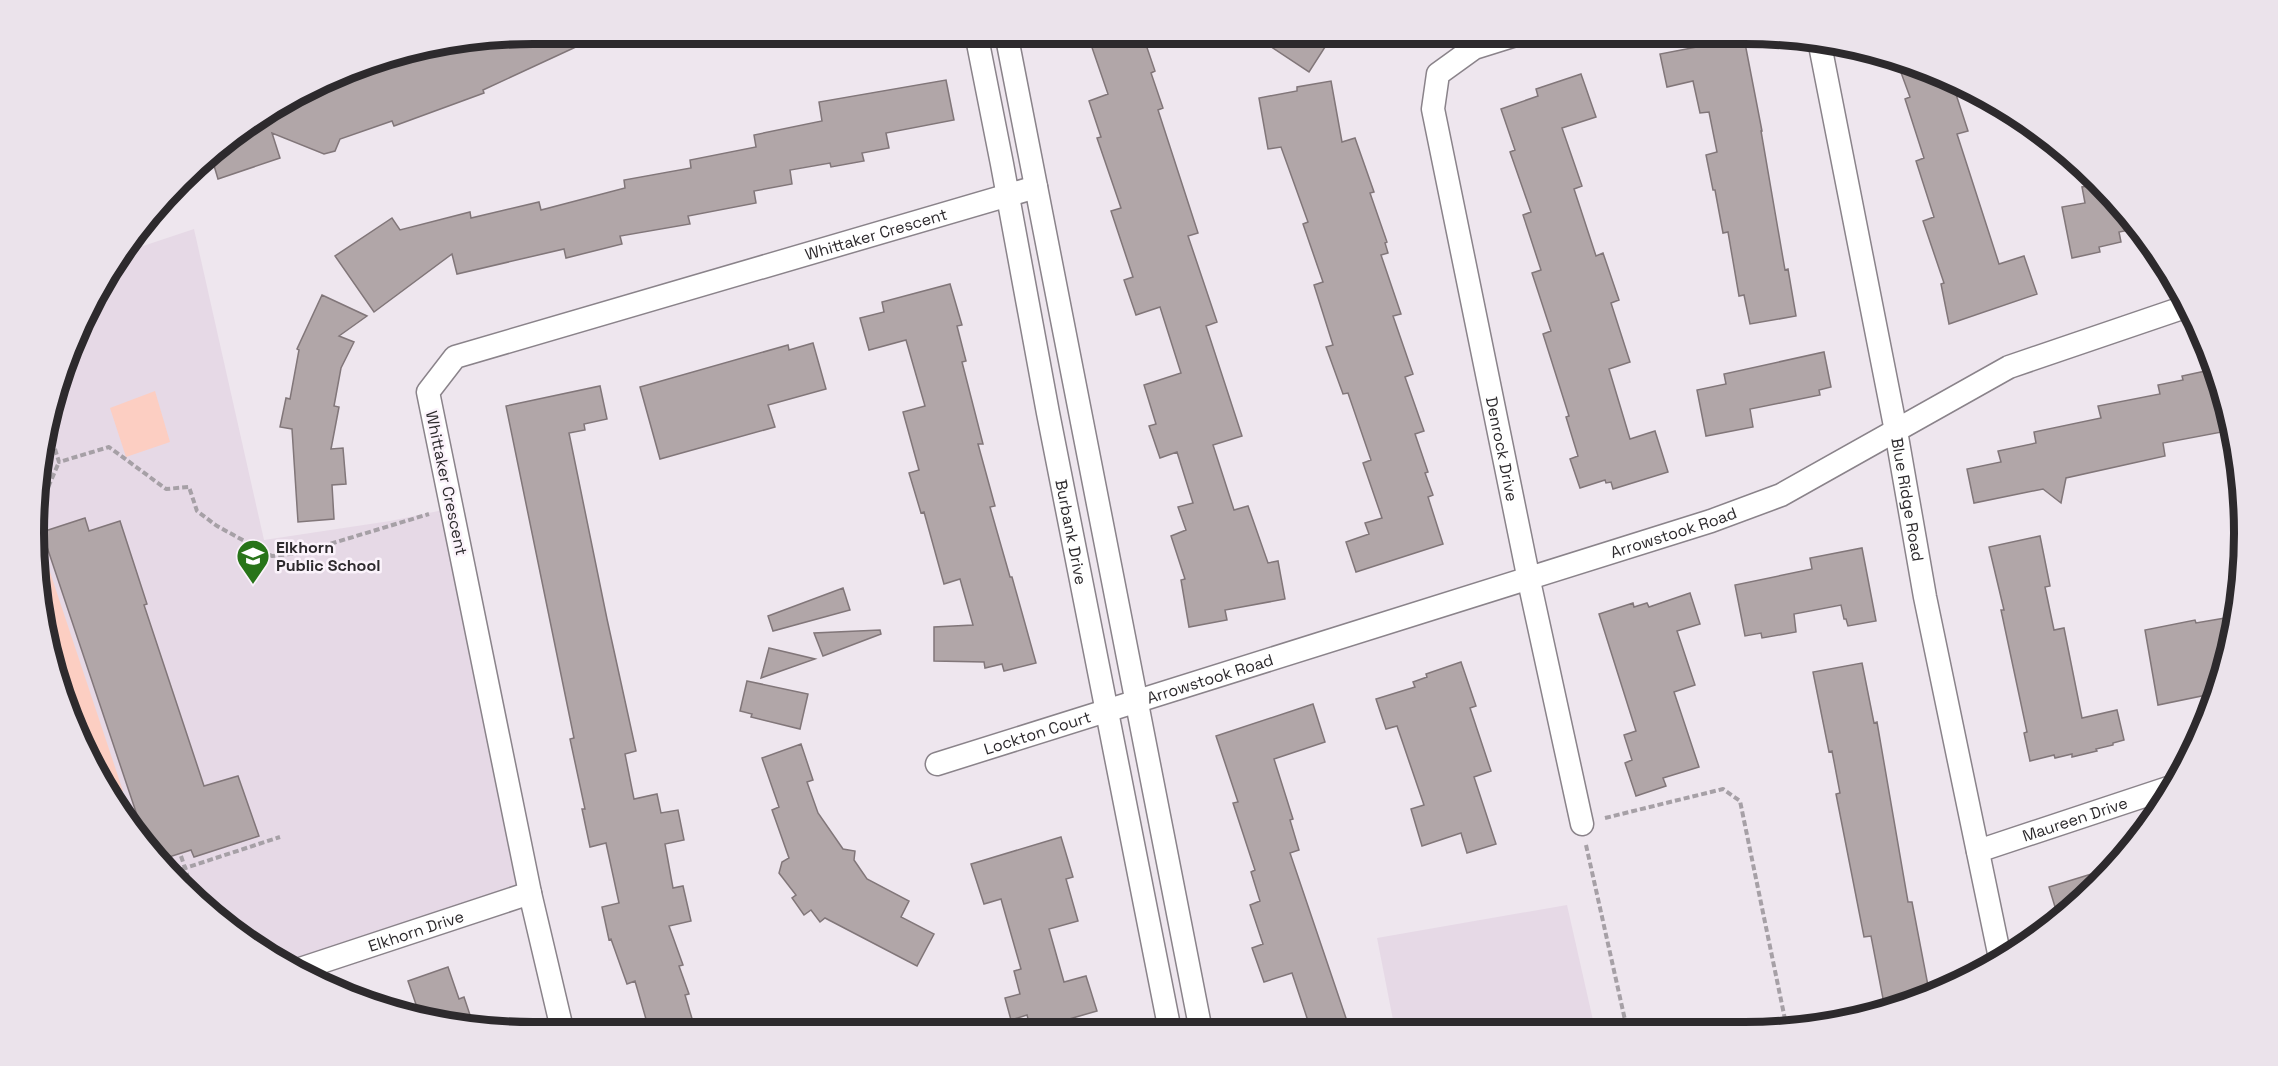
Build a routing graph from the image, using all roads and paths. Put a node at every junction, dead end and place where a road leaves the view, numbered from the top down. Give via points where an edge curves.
1 (978, 44) edge
2 (1008, 44) edge
3 (1486, 44) edge
4 (1821, 50) edge
5 (1036, 187) junction
6 (1008, 195) junction
7 (2180, 309) edge
8 (1896, 431) junction
9 (53, 441) edge
10 (59, 462) junction
11 (46, 493) edge
12 (453, 508) junction
13 (1528, 578) junction
14 (1137, 700) junction
15 (1108, 709) junction
16 (937, 764) dead end
17 (2161, 790) edge
18 (1581, 824) junction
19 (280, 837) dead end
20 (1978, 851) junction
21 (180, 856) dead end
22 (184, 868) junction
23 (178, 870) edge
24 (189, 881) edge
25 (530, 893) junction
26 (1999, 952) edge
27 (306, 967) edge
28 (1785, 1020) edge
29 (560, 1022) edge
30 (1168, 1022) edge
31 (1199, 1022) edge
32 (1625, 1022) edge

1 - 6 street, Burbank Drive
2 - 5 street, Burbank Drive
3 - 13 street, Denrock Drive via 1473,48 1438,74 1433,109
4 - 8 street, Blue Ridge Road
5 - 6 street, Whittaker Crescent
5 - 14 street, Burbank Drive
6 - 12 street, Whittaker Crescent via 455,357 428,392
6 - 15 street, Burbank Drive
7 - 8 street, Arrowstook Road via 2009,367
8 - 13 street, Arrowstook Road via 1781,495 1679,532
8 - 20 street, Blue Ridge Road via 1925,597
9 - 10 path
10 - 11 path
10 - 12 path via 110,447 166,489 189,487 197,512 272,556 300,553
12 - 25 street, Whittaker Crescent
13 - 14 street, Arrowstook Road
13 - 18 street, Denrock Drive
14 - 15 street, Lockton Court
14 - 31 street, Burbank Drive
15 - 16 street, Lockton Court
15 - 30 street, Burbank Drive
17 - 20 street, Maureen Drive
18 - 28 path via 1723,789 1740,801
18 - 32 path
19 - 22 path
20 - 26 street, Blue Ridge Road
21 - 22 path
22 - 23 path
22 - 24 path
25 - 27 street, Elkhorn Drive
25 - 29 street, Whittaker Crescent

